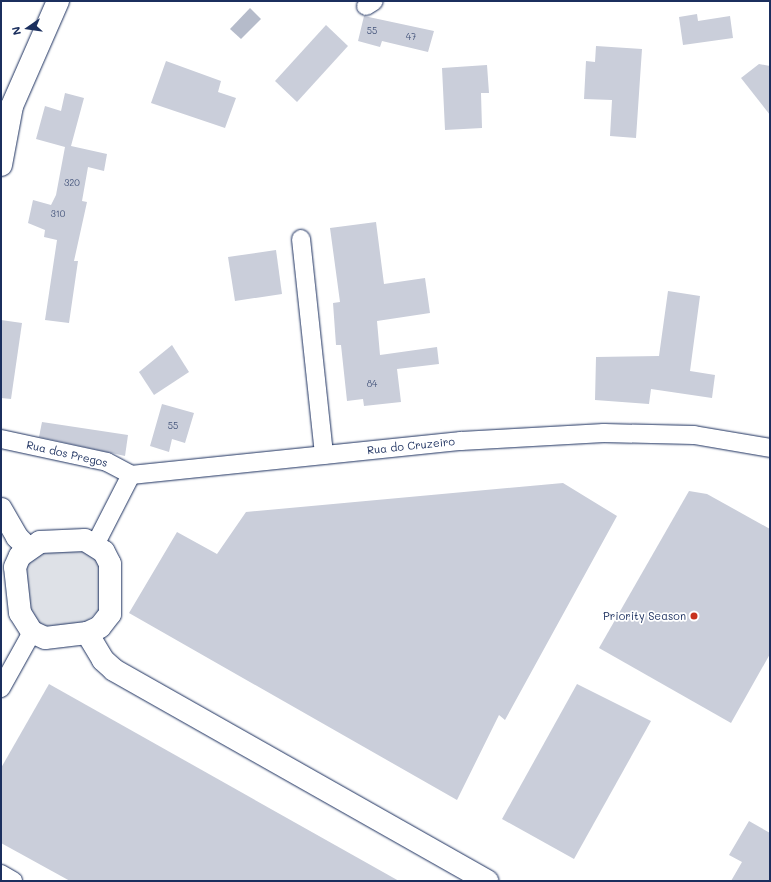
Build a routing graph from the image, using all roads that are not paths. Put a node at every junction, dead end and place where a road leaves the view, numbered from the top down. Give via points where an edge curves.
1 (58, 1) edge
2 (1, 165) edge
3 (301, 239) dead end
4 (1, 439) edge
5 (770, 448) edge
6 (324, 455) junction
7 (131, 475) junction
8 (1, 510) edge
9 (95, 545) junction
10 (28, 548) junction
11 (32, 632) junction
12 (87, 633) junction
13 (1, 688) edge
14 (1, 874) edge
15 (13, 881) edge
16 (487, 881) edge

1 - 2 street via 12,106
3 - 6 street
4 - 7 street, Rua dos Pregos via 107,462
5 - 6 street, Rua do Cruzeiro via 694,435 604,433 461,441
6 - 7 street, Rua do Cruzeiro
7 - 9 street
8 - 10 street via 17,537
9 - 10 street via 85,540 40,542
9 - 12 street via 104,552 110,564 110,614 100,627
10 - 11 street via 15,567 20,613
11 - 12 street via 45,638
11 - 13 street
12 - 16 street via 103,660 114,670
14 - 15 street

